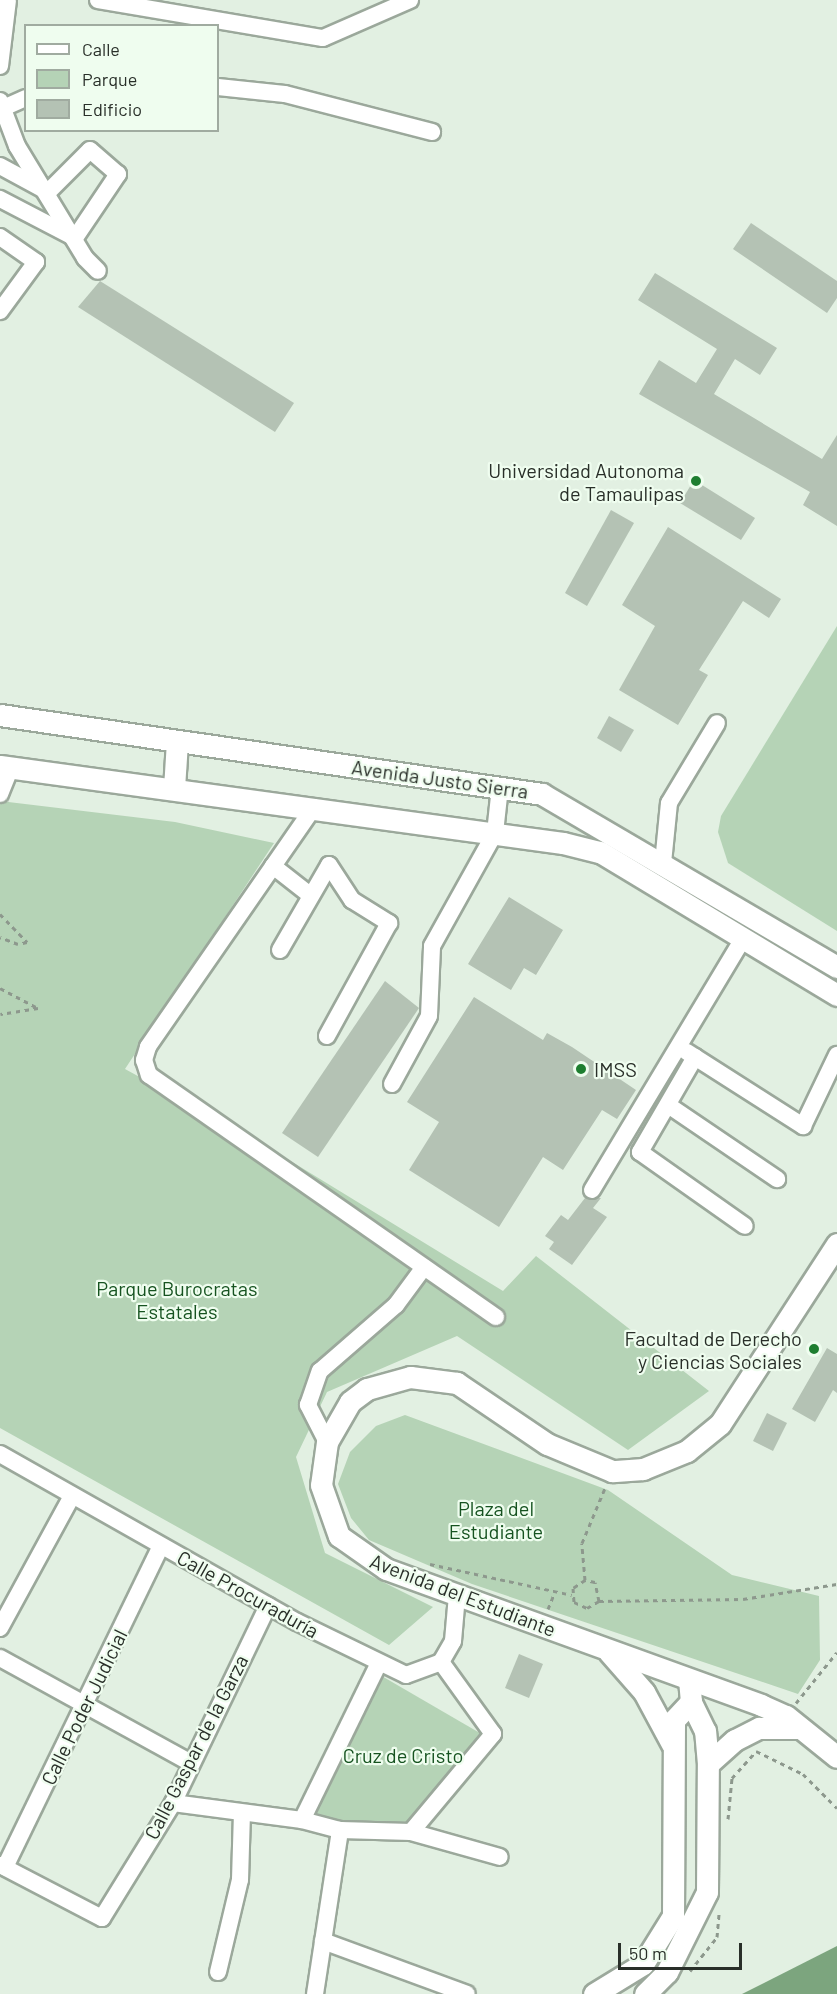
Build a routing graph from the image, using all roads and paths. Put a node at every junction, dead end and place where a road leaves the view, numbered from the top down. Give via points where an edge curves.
1 (8, 0) edge
2 (98, 0) edge
3 (410, 0) edge
4 (395, 4) edge
5 (0, 66) edge
6 (219, 87) edge
7 (24, 99) edge
8 (1, 105) edge
9 (432, 132) dead end
10 (0, 166) edge
11 (48, 192) junction
12 (0, 199) edge
13 (0, 237) edge
14 (75, 238) junction
15 (98, 271) dead end
16 (0, 311) edge
17 (0, 715) edge
18 (717, 723) dead end
19 (177, 741) junction
20 (5, 766) edge
21 (500, 787) junction
22 (174, 788) junction
23 (0, 794) edge
24 (314, 807) junction
25 (495, 833) junction
26 (663, 863) junction
27 (273, 866) junction
28 (310, 896) junction
29 (0, 914) edge
30 (0, 937) edge
31 (744, 937) junction
32 (280, 950) dead end
33 (837, 967) edge
34 (0, 988) edge
35 (837, 995) edge
36 (0, 1014) edge
37 (327, 1036) dead end
38 (678, 1047) junction
39 (837, 1055) edge
40 (695, 1057) junction
41 (392, 1084) dead end
42 (668, 1105) junction
43 (777, 1179) dead end
44 (592, 1190) dead end
45 (745, 1226) dead end
46 (837, 1244) edge
47 (424, 1268) junction
48 (496, 1317) dead end
49 (327, 1442) junction
50 (0, 1454) edge
51 (612, 1471) junction
52 (72, 1496) junction
53 (161, 1546) junction
54 (400, 1574) junction
55 (585, 1580) junction
56 (837, 1584) edge
57 (457, 1595) junction
58 (572, 1595) junction
59 (599, 1601) junction
60 (268, 1606) junction
61 (0, 1628) edge
62 (606, 1649) junction
63 (837, 1652) edge
64 (0, 1658) edge
65 (441, 1662) junction
66 (379, 1663) junction
67 (689, 1680) junction
68 (691, 1702) junction
69 (86, 1707) junction
70 (795, 1722) junction
71 (672, 1744) junction
72 (837, 1757) edge
73 (191, 1763) junction
74 (708, 1764) junction
75 (172, 1803) junction
76 (837, 1808) edge
77 (242, 1813) junction
78 (302, 1820) junction
79 (727, 1823) dead end
80 (340, 1830) junction
81 (411, 1832) junction
82 (500, 1857) dead end
83 (2, 1866) edge
84 (720, 1903) dead end
85 (323, 1941) junction
86 (218, 1972) dead end
87 (685, 1978) dead end
88 (315, 1994) edge
89 (467, 1994) edge
90 (594, 1994) edge
91 (645, 1994) edge

1 - 5 street
2 - 4 street via 323,38
3 - 4 street
6 - 9 street via 285,94
7 - 8 street
8 - 11 street via 17,146
10 - 11 street
11 - 14 street
11 - 14 street via 90,150 118,174
12 - 14 street
13 - 16 street via 36,262
14 - 15 street
17 - 19 main road, Avenida Justo Sierra
18 - 26 street via 669,802
19 - 21 main road, Avenida Justo Sierra
19 - 22 main road
20 - 22 main road
20 - 23 street
21 - 25 street
21 - 26 main road, Avenida Justo Sierra via 561,801
22 - 24 main road
24 - 25 main road
24 - 27 street
25 - 31 main road via 600,852
25 - 41 street via 432,946 429,1016
26 - 33 main road, Avenida Justo Sierra
27 - 28 street
27 - 47 street via 148,1047 144,1060 149,1076
28 - 32 street
28 - 37 street via 329,864 352,900 389,923
29 - 30 path via 27,942 18,944
31 - 35 main road
31 - 38 street
34 - 36 path via 38,1008
38 - 40 street
38 - 44 street
39 - 40 street via 803,1126
40 - 42 street
42 - 43 street
42 - 45 street via 640,1152
46 - 51 main road via 709,1437 665,1461
47 - 48 street
47 - 49 street via 396,1305 320,1371 308,1405
49 - 51 main road, Avenida del Estudiante via 334,1421 367,1389 410,1377 434,1378 457,1383 547,1444
49 - 54 main road, Avenida del Estudiante via 321,1485 339,1536 357,1553
50 - 52 street, Calle Procuraduría
51 - 55 path via 582,1543
52 - 53 street, Calle Procuraduría
52 - 61 street
53 - 60 street, Calle Procuraduría
53 - 69 street, Calle Poder Judicial
54 - 57 main road, Avenida del Estudiante
54 - 58 path via 418,1561
55 - 58 path
55 - 59 path via 601,1591
56 - 59 path via 743,1599
57 - 62 main road, Avenida del Estudiante
57 - 65 street via 453,1641
58 - 59 path via 587,1608
60 - 66 street, Calle Procuraduría
60 - 73 street, Calle Gaspar de la Garza
62 - 67 main road, Avenida del Estudiante
62 - 71 main road via 644,1692
63 - 70 path
64 - 69 street
65 - 66 street, Calle Procuraduría via 406,1675
65 - 81 street via 493,1734
66 - 78 street
67 - 68 main road
67 - 70 main road, Avenida del Estudiante
68 - 71 main road via 674,1720
68 - 74 main road via 705,1731
69 - 73 street
69 - 83 street, Calle Poder Judicial
70 - 72 main road, Avenida del Estudiante
70 - 74 main road via 759,1728 735,1740
71 - 90 main road via 677,1850 673,1916 643,1964
73 - 75 street, Calle Gaspar de la Garza
74 - 91 main road via 707,1892 667,1972
75 - 77 street
75 - 83 street, Calle Gaspar de la Garza via 102,1918
76 - 79 path via 803,1774 756,1751 732,1778
77 - 78 street
77 - 86 street via 240,1880
78 - 80 street
80 - 81 street
80 - 85 street
81 - 82 street
84 - 87 path via 717,1937
85 - 88 street
85 - 89 street

